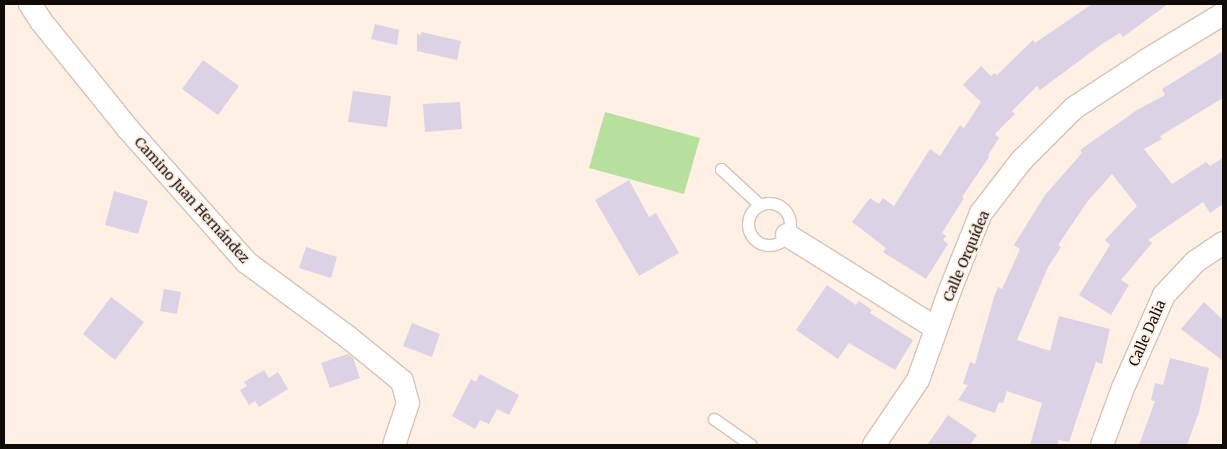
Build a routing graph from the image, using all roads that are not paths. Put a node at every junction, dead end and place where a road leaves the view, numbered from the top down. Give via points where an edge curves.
1 (30, 4) edge
2 (1223, 14) edge
3 (721, 169) dead end
4 (760, 205) junction
5 (787, 235) junction
6 (1223, 243) edge
7 (936, 328) junction
8 (714, 419) dead end
9 (394, 445) edge
10 (751, 445) edge
11 (874, 445) edge
12 (1102, 445) edge

1 - 9 street, Camino Juan Hernández via 40,21 129,130 246,262 402,381 408,403
2 - 7 street, Calle Orquídea via 1074,108 1021,161 981,213
3 - 4 lane
4 - 5 lane via 776,204 783,208 790,223
4 - 5 lane via 749,217 748,225 755,240 770,246
5 - 7 street
6 - 12 street, Calle Dalia via 1195,262 1164,295
7 - 11 street, Calle Orquídea via 918,380
8 - 10 lane

